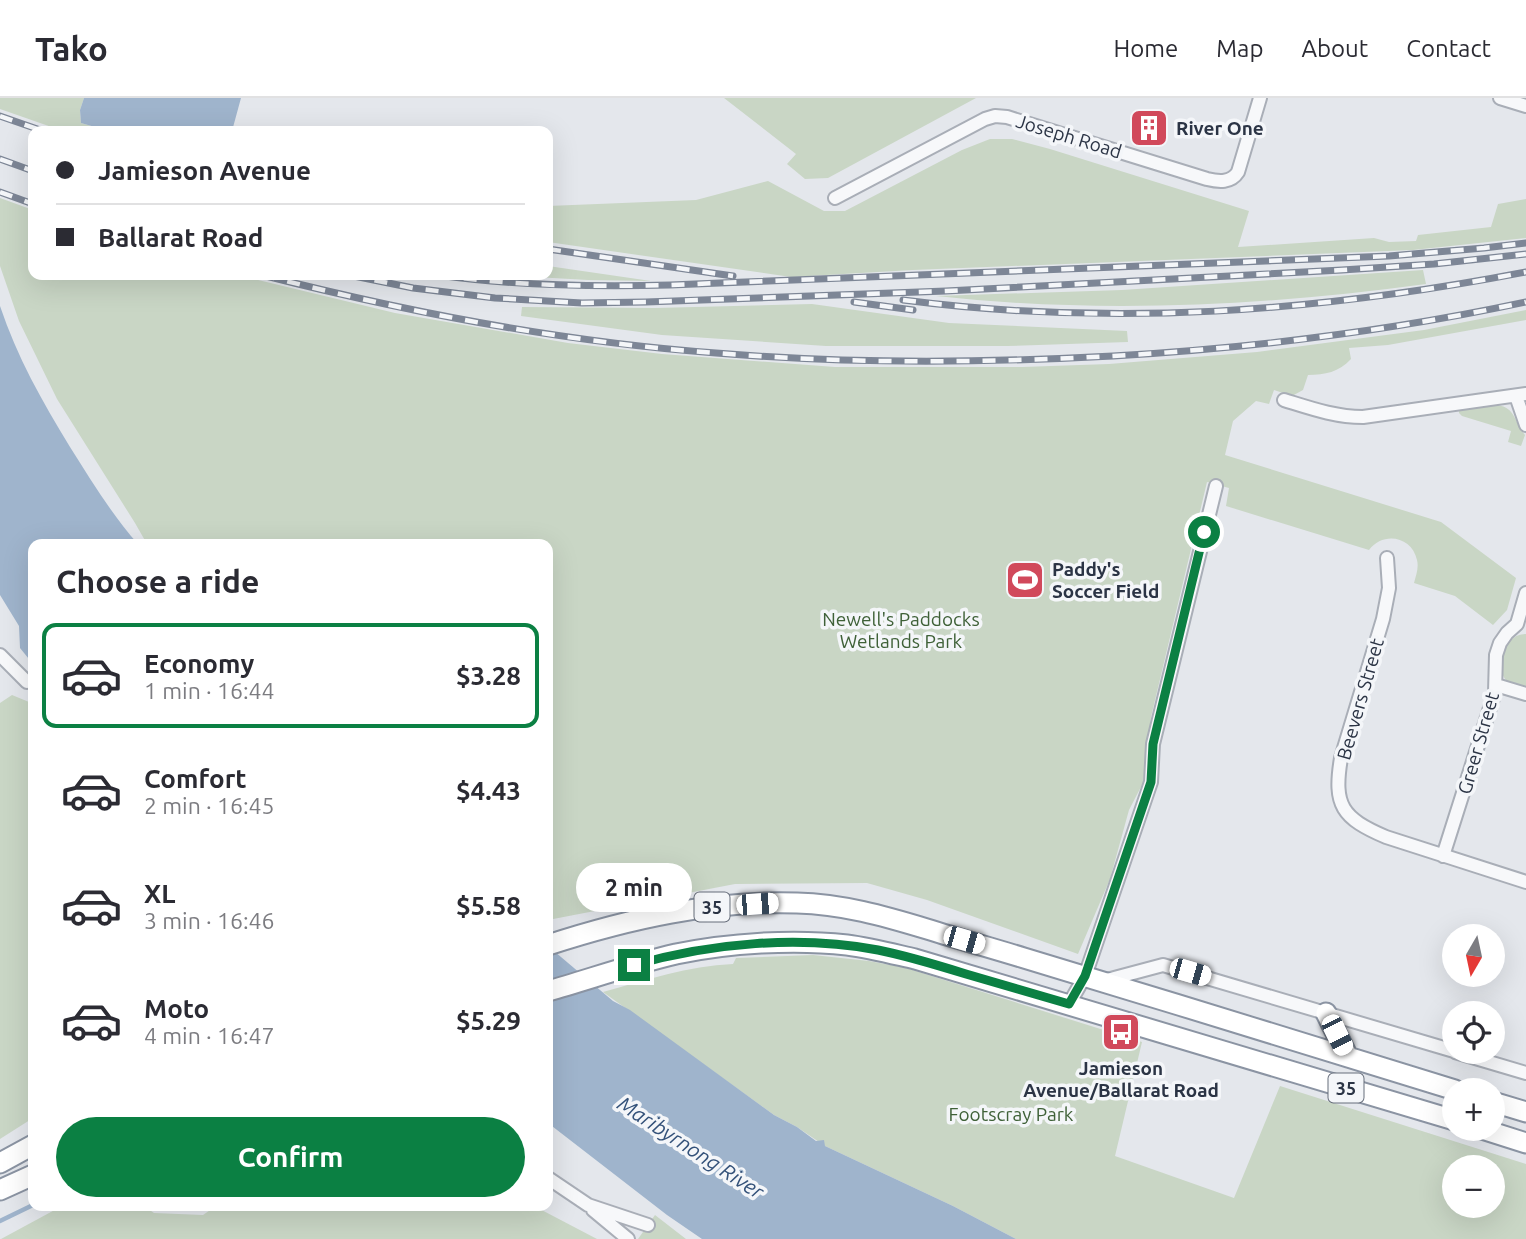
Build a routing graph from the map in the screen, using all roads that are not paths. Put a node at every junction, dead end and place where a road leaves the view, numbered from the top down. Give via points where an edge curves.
1 (1260, 98) edge
2 (1500, 98) edge
3 (1526, 106) edge
4 (835, 198) dead end
5 (1521, 395) edge
6 (1284, 400) dead end
7 (1526, 425) edge
8 (1216, 486) dead end
9 (1387, 558) dead end
10 (1526, 593) edge
11 (1522, 625) edge
12 (0, 655) edge
13 (27, 682) dead end
14 (1496, 685) junction
15 (1526, 694) edge
16 (1443, 856) junction
17 (1526, 882) edge
18 (553, 943) edge
19 (1094, 978) junction
20 (553, 989) edge
21 (1069, 1004) junction
22 (1326, 1013) junction
23 (1442, 1048) edge
24 (1348, 1057) junction
25 (1496, 1064) edge
26 (1526, 1073) edge
27 (1442, 1086) edge
28 (1505, 1106) edge
29 (1526, 1112) edge
30 (1442, 1116) edge
31 (1505, 1136) edge
32 (1526, 1143) edge
33 (28, 1148) edge
34 (0, 1163) edge
35 (28, 1177) edge
36 (553, 1182) edge
37 (1, 1187) edge
38 (580, 1201) junction
39 (648, 1225) dead end
40 (628, 1239) edge

1 - 4 street, Joseph Road via 1238,172 1228,181 1207,179 1000,116 982,121
2 - 3 street
5 - 6 street via 1363,417 1327,413
5 - 7 street
8 - 19 street via 1153,744 1151,782
9 - 16 street, Beevers Street via 1385,609 1341,758 1339,795 1343,808 1367,828
10 - 11 street, Greer Street
11 - 14 street, Greer Street via 1507,632 1500,643
12 - 13 street
14 - 15 street
14 - 16 street, Greer Street
16 - 17 street, Beevers Street
18 - 19 highway, 35 via 647,917 715,906 826,905 891,919
19 - 21 street
19 - 22 street via 1164,965
19 - 24 highway, 35
20 - 21 highway, 35 via 713,948 834,944 915,959
21 - 30 highway, 35
22 - 23 street
22 - 24 highway
24 - 27 highway, 35
25 - 26 street
28 - 29 highway
31 - 32 highway
33 - 34 highway
35 - 37 highway
36 - 38 street
38 - 39 street
38 - 40 street

